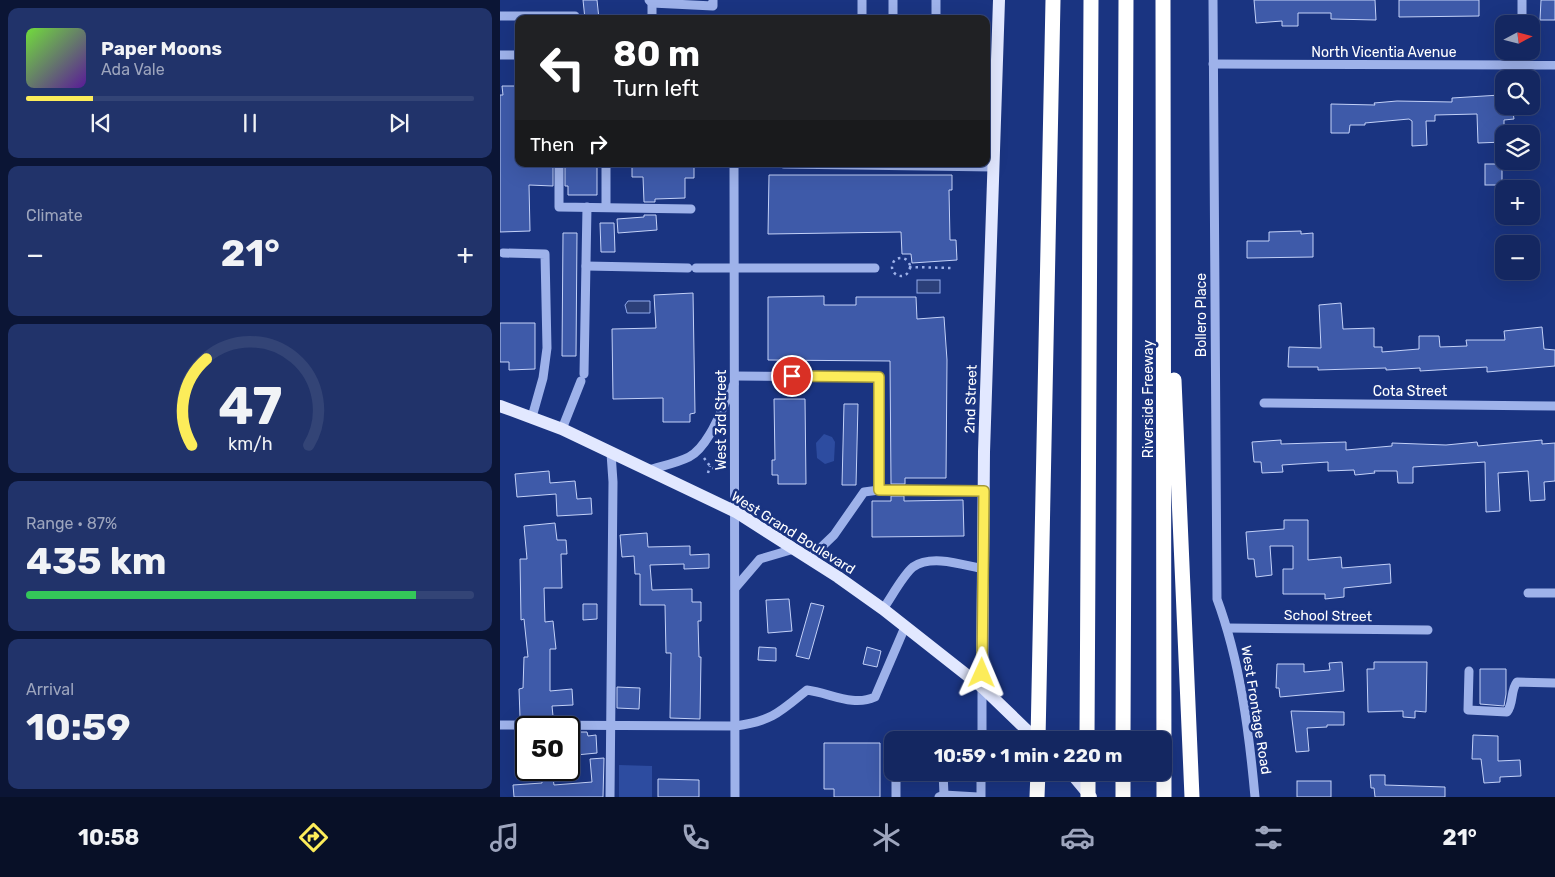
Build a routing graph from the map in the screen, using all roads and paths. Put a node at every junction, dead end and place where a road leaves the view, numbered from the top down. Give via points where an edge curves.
1 (712, 0) edge
2 (862, 0) edge
3 (893, 0) edge
4 (936, 0) edge
5 (1000, 0) edge
6 (1053, 0) edge
7 (1091, 0) edge
8 (1126, 0) edge
9 (1163, 0) edge
10 (1213, 0) edge
11 (1522, 0) edge
12 (651, 1) edge
13 (652, 15) edge
14 (862, 15) edge
15 (893, 15) edge
16 (936, 15) edge
17 (1522, 15) edge
18 (500, 16) edge
19 (515, 16) edge
20 (500, 55) edge
21 (515, 55) edge
22 (992, 60) edge
23 (1523, 60) edge
24 (1213, 64) junction
25 (1523, 65) junction
26 (1555, 66) edge
27 (1163, 124) junction
28 (990, 166) edge
29 (993, 166) junction
30 (559, 167) edge
31 (606, 167) edge
32 (734, 167) edge
33 (587, 207) junction
34 (606, 208) junction
35 (691, 209) dead end
36 (503, 253) dead end
37 (586, 266) junction
38 (910, 267) junction
39 (734, 268) junction
40 (875, 268) dead end
41 (951, 268) dead end
42 (735, 379) junction
43 (1264, 403) dead end
44 (500, 406) edge
45 (1555, 406) edge
46 (532, 417) junction
47 (562, 429) junction
48 (611, 453) junction
49 (702, 455) dead end
50 (710, 466) junction
51 (649, 470) junction
52 (716, 470) dead end
53 (708, 473) dead end
54 (879, 490) junction
55 (984, 491) junction
56 (736, 512) junction
57 (794, 549) junction
58 (810, 559) junction
59 (983, 569) junction
60 (736, 587) junction
61 (1528, 593) dead end
62 (1555, 594) edge
63 (883, 609) junction
64 (905, 627) junction
65 (1228, 628) junction
66 (1428, 630) dead end
67 (1469, 671) dead end
68 (1555, 683) edge
69 (982, 687) junction
70 (500, 725) edge
71 (610, 725) junction
72 (736, 726) junction
73 (982, 731) edge
74 (1028, 731) edge
75 (1037, 731) edge
76 (1088, 731) edge
77 (1123, 731) edge
78 (896, 781) edge
79 (942, 781) edge
80 (981, 781) edge
81 (1038, 781) edge
82 (1078, 781) edge
83 (1088, 781) edge
84 (1123, 781) edge
85 (941, 796) edge
86 (610, 797) edge
87 (735, 797) edge
88 (896, 797) edge
89 (980, 797) edge
90 (1038, 797) edge
91 (1088, 797) edge
92 (1092, 797) edge
93 (1123, 797) edge
94 (1164, 797) edge
95 (1192, 797) edge
96 (1255, 797) edge

1 - 12 street via 713,6
2 - 14 street
3 - 15 street
4 - 16 street
5 - 22 main road, 2nd Street
6 - 75 highway
7 - 76 highway
8 - 77 highway
9 - 27 highway, Riverside Freeway
10 - 24 street, Bollero Place
11 - 17 street
12 - 13 street
18 - 19 street
20 - 21 street
22 - 29 main road, 2nd Street
23 - 25 street
24 - 25 street, North Vicentia Avenue
24 - 65 street, Bollero Place via 1217,599
25 - 26 street, North Vicentia Avenue
27 - 94 highway, Riverside Freeway
27 - 95 highway
28 - 29 street
29 - 55 main road, 2nd Street
30 - 33 street via 559,207
31 - 34 street
32 - 39 street, West 3rd Street
33 - 34 street
33 - 37 street
34 - 35 street
36 - 46 street via 545,254 547,348
37 - 39 street
37 - 47 street via 582,378
38 - 38 path via 900,258 893,262 892,267 896,275 901,276
38 - 41 path
39 - 40 street
39 - 42 street, West 3rd Street
42 - 51 street via 698,450 689,457
42 - 54 street via 879,377
42 - 56 street, West 3rd Street
43 - 45 street, Cota Street
44 - 46 main road, West Grand Boulevard
46 - 47 main road, West Grand Boulevard
47 - 48 main road, West Grand Boulevard
48 - 51 main road, West Grand Boulevard
48 - 71 street
49 - 50 path
50 - 52 path
50 - 53 path
51 - 56 main road, West Grand Boulevard
54 - 55 street
54 - 58 street via 864,492 834,535
55 - 59 main road, 2nd Street
56 - 57 main road, West Grand Boulevard
56 - 60 street, West 3rd Street
57 - 58 main road, West Grand Boulevard
57 - 60 street via 760,559
58 - 63 main road, West Grand Boulevard
59 - 63 street via 950,562 927,562 913,568
59 - 69 main road, 2nd Street
60 - 72 street, West 3rd Street
61 - 62 street
63 - 64 main road, West Grand Boulevard
64 - 69 main road, West Grand Boulevard
64 - 72 street via 876,696 866,701 840,699 807,690 772,717
65 - 66 street, School Street
65 - 96 street, West Frontage Road
67 - 68 street via 1468,710 1507,712 1517,682
69 - 73 street, 2nd Street
69 - 74 main road, West Grand Boulevard
70 - 71 street
71 - 72 street
71 - 86 street
72 - 87 street, West 3rd Street
78 - 88 street
79 - 85 street
80 - 89 street
81 - 90 highway
82 - 92 main road
83 - 91 highway, bridge
84 - 93 highway
85 - 89 street

